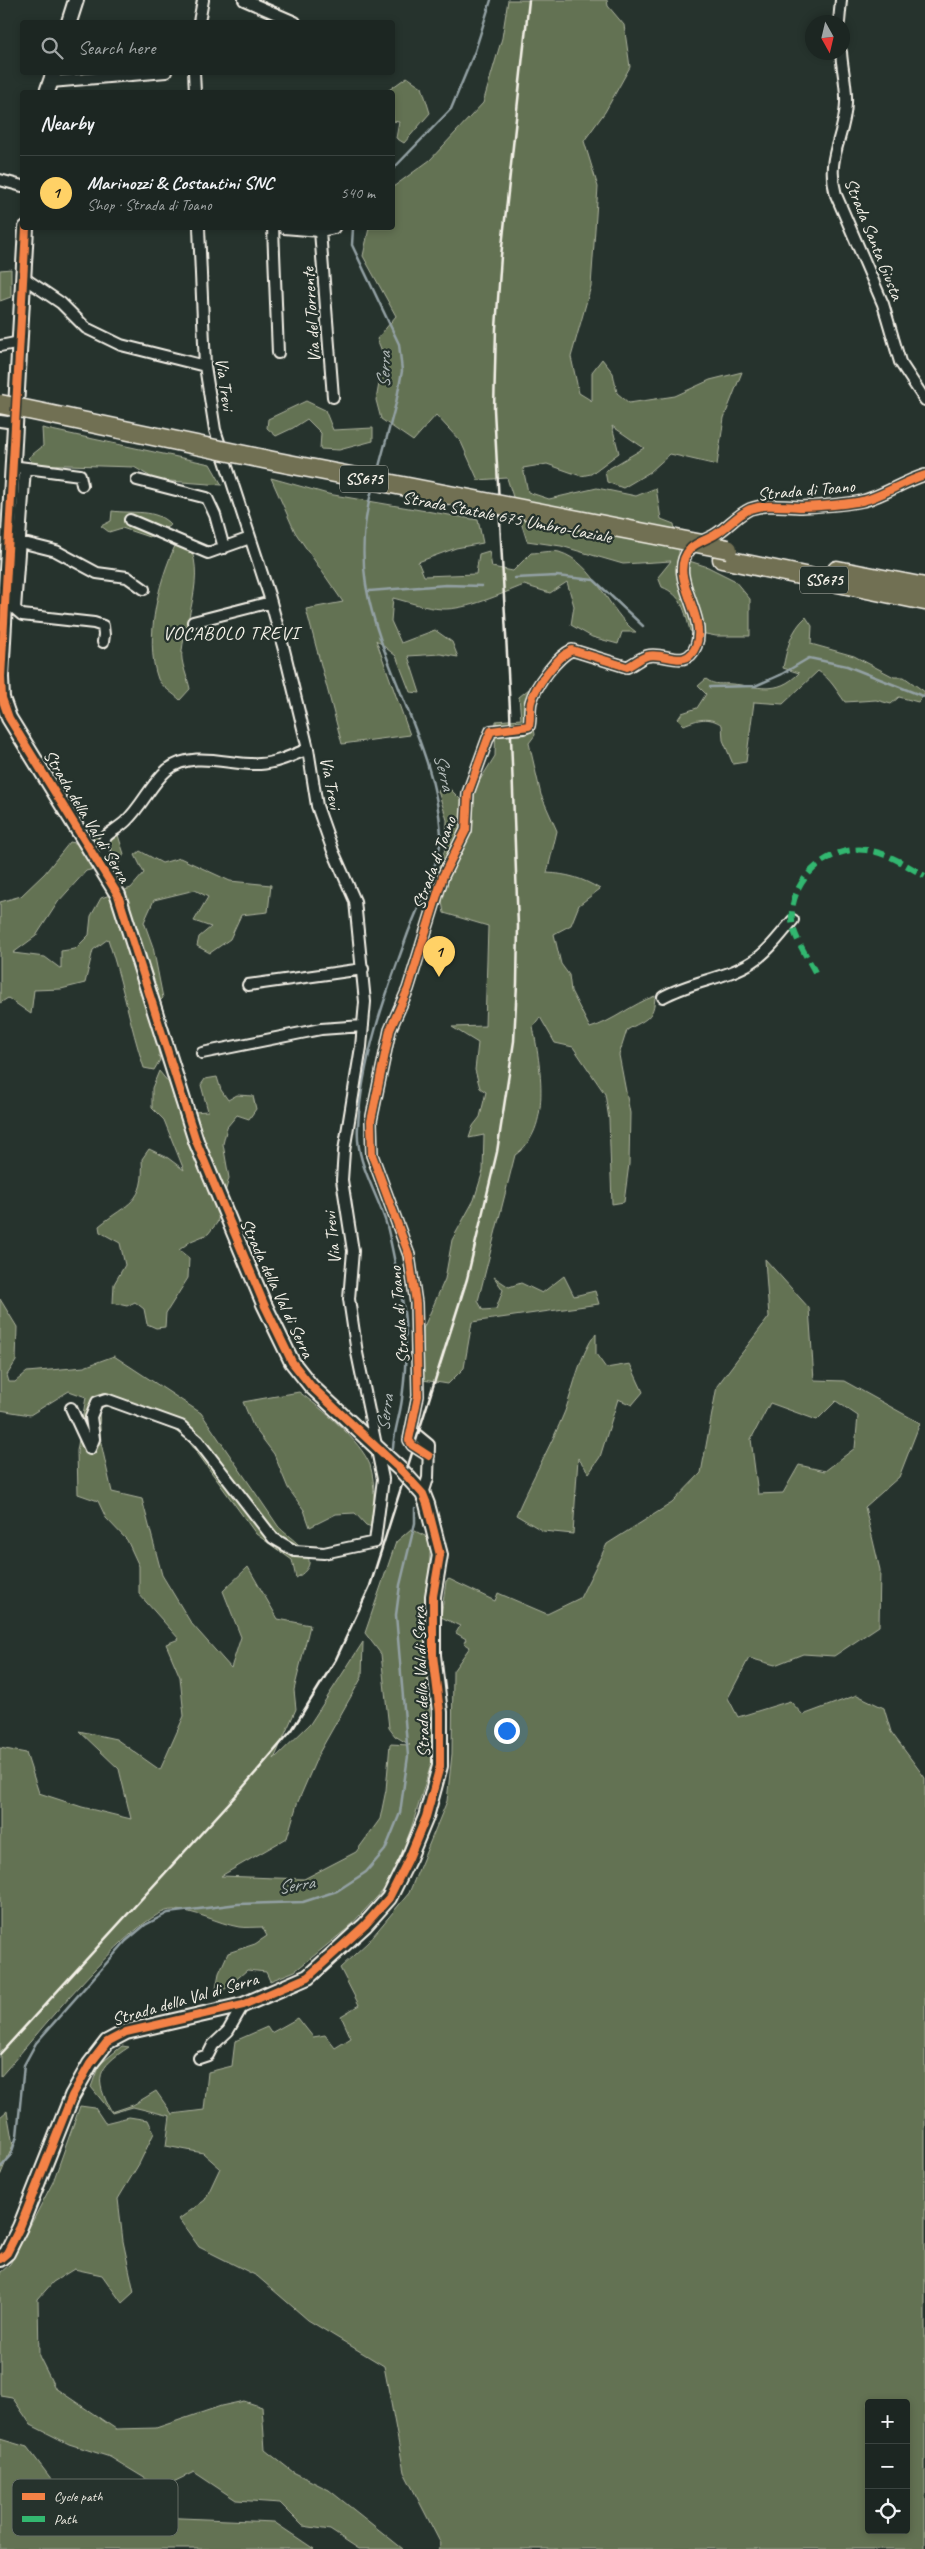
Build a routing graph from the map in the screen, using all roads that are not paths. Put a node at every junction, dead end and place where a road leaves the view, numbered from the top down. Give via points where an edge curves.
1 (76, 0) edge
2 (202, 0) edge
3 (244, 0) edge
4 (841, 0) edge
5 (840, 15) edge
6 (70, 20) edge
7 (199, 20) edge
8 (290, 20) edge
9 (842, 60) edge
10 (132, 75) edge
11 (194, 75) edge
12 (51, 82) edge
13 (194, 90) edge
14 (0, 180) edge
15 (20, 185) edge
16 (26, 230) edge
17 (199, 230) edge
18 (273, 230) edge
19 (308, 230) edge
20 (325, 230) edge
21 (320, 231) junction
22 (24, 278) junction
23 (20, 342) junction
24 (0, 346) edge
25 (278, 353) dead end
26 (205, 366) junction
27 (333, 397) dead end
28 (925, 400) edge
29 (0, 404) edge
30 (0, 415) edge
31 (0, 421) edge
32 (15, 423) junction
33 (19, 467) junction
34 (925, 475) edge
35 (137, 480) dead end
36 (82, 485) dead end
37 (130, 520) dead end
38 (250, 538) junction
39 (20, 542) junction
40 (224, 548) junction
41 (725, 554) junction
42 (925, 587) edge
43 (144, 589) dead end
44 (925, 600) edge
45 (271, 602) junction
46 (193, 622) dead end
47 (103, 642) dead end
48 (308, 749) junction
49 (102, 869) junction
50 (793, 920) dead end
51 (363, 969) junction
52 (248, 985) dead end
53 (662, 997) dead end
54 (363, 1026) junction
55 (202, 1053) dead end
56 (72, 1408) dead end
57 (378, 1446) junction
58 (423, 1494) junction
59 (243, 2005) junction
60 (200, 2058) dead end
61 (0, 2259) edge

1 - 6 street
2 - 7 street
3 - 8 street
4 - 5 street
9 - 28 street, Strada Santa Giusta via 846,102 832,160 832,180 883,304 900,362
10 - 12 street
11 - 13 street
14 - 15 street
16 - 22 street, Strada della Val di Serra
17 - 26 street, Via Trevi
18 - 25 street, Via del Torrente
19 - 21 street
20 - 21 street
21 - 27 street, Via del Torrente
22 - 23 street, Strada della Val di Serra
22 - 26 street via 94,332 121,345
23 - 24 street
23 - 32 street, Strada della Val di Serra
26 - 38 street, Via Trevi via 215,430
29 - 41 highway, Strada Statale 675 Umbro-Laziale / SS675, bridge
30 - 41 highway, Strada Statale 675 Umbro-Laziale / SS675 via 267,470
31 - 32 street
32 - 33 street, Strada della Val di Serra
33 - 36 street via 80,475
33 - 39 street, Strada della Val di Serra
33 - 49 street, Strada della Val di Serra via 1,676 2,698 9,718
34 - 58 street, Strada di Toano, bridge via 864,501 802,507 764,505 748,510 711,538 692,546 684,556 684,579 695,614 697,633 696,646 688,659 657,654 645,656 627,667 572,650 558,658 535,694 528,726 491,732 488,738 468,793 466,830 444,876 408,989 390,1030 371,1121 372,1155 409,1254 416,1304 418,1396 412,1431 429,1445 428,1478
35 - 40 street via 207,498
37 - 40 street via 208,553
38 - 40 street
38 - 45 street, Via Trevi
39 - 43 street via 56,551 97,573 127,577
39 - 47 street, Strada della Val di Serra via 15,609 22,615 103,626
41 - 42 highway, Strada Statale 675 Umbro-Laziale / SS675
41 - 44 highway, Strada Statale 675 Umbro-Laziale / SS675
45 - 46 street
45 - 48 street, Via Trevi
48 - 49 street via 262,764 194,759 167,770 126,822 104,837 102,845 107,858
48 - 51 street, Via Trevi via 317,806 332,851 355,900
49 - 57 street, Strada della Val di Serra via 118,895 196,1141 264,1304 292,1362 312,1386
50 - 53 street via 754,961 738,970 674,990
51 - 52 street
51 - 54 street, Via Trevi
54 - 55 street via 321,1029
54 - 57 street, Via Trevi via 342,1180 353,1252 349,1299 357,1353
56 - 57 street via 90,1449 94,1439 91,1417 97,1402 106,1399 181,1426 198,1441 273,1538 295,1551 324,1553 375,1542 383,1479
57 - 58 street, Strada della Val di Serra
58 - 59 street, Strada della Val di Serra via 440,1555 433,1596 432,1655 440,1712 440,1766 426,1817 410,1858 388,1898 365,1925 308,1976
59 - 60 street via 228,2031 213,2045 208,2055
59 - 61 street, Strada della Val di Serra via 126,2032 107,2042 72,2096 20,2227 7,2253

